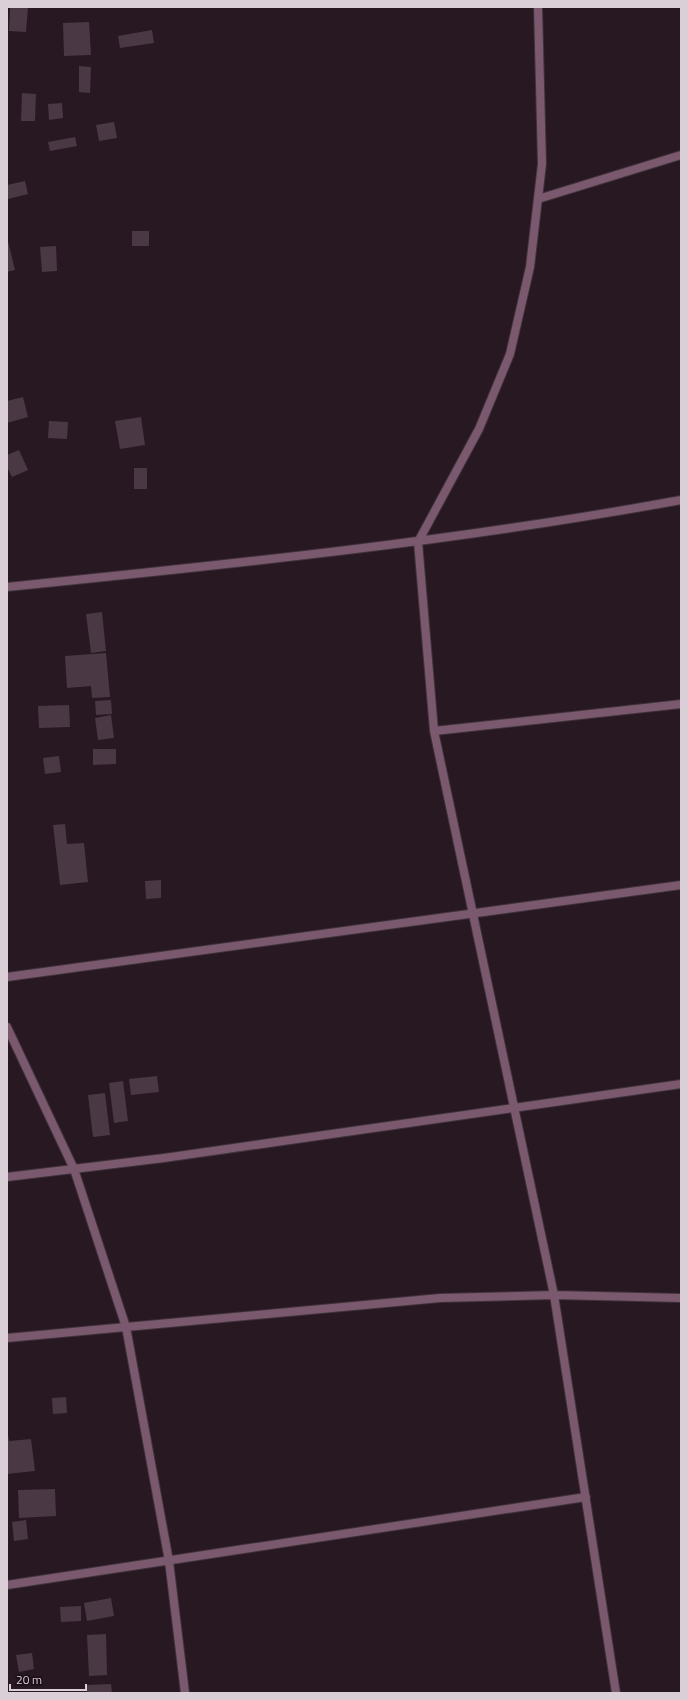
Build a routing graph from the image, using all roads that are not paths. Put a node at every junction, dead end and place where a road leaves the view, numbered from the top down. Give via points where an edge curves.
1 (538, 7) edge
2 (681, 155) edge
3 (538, 199) junction
4 (681, 500) edge
5 (418, 542) junction
6 (7, 587) edge
7 (681, 704) edge
8 (434, 731) junction
9 (681, 885) edge
10 (473, 914) junction
11 (7, 976) edge
12 (7, 1027) edge
13 (681, 1084) edge
14 (515, 1107) junction
15 (74, 1169) junction
16 (7, 1177) edge
17 (554, 1295) junction
18 (681, 1298) edge
19 (126, 1327) junction
20 (7, 1338) edge
21 (586, 1498) junction
22 (169, 1560) junction
23 (7, 1585) edge
24 (185, 1693) edge
25 (616, 1693) edge

1 - 3 street via 542,164
2 - 3 street
3 - 5 street via 530,267 510,354 479,429
4 - 5 street
5 - 6 street
5 - 8 street
7 - 8 street
8 - 10 street
9 - 10 street
10 - 11 street
10 - 14 street
12 - 15 street
13 - 14 street
14 - 15 street
14 - 17 street
15 - 16 street
15 - 19 street
17 - 18 street
17 - 19 street via 440,1298
17 - 21 street
19 - 20 street
19 - 22 street
21 - 22 street
21 - 25 street
22 - 23 street
22 - 24 street

